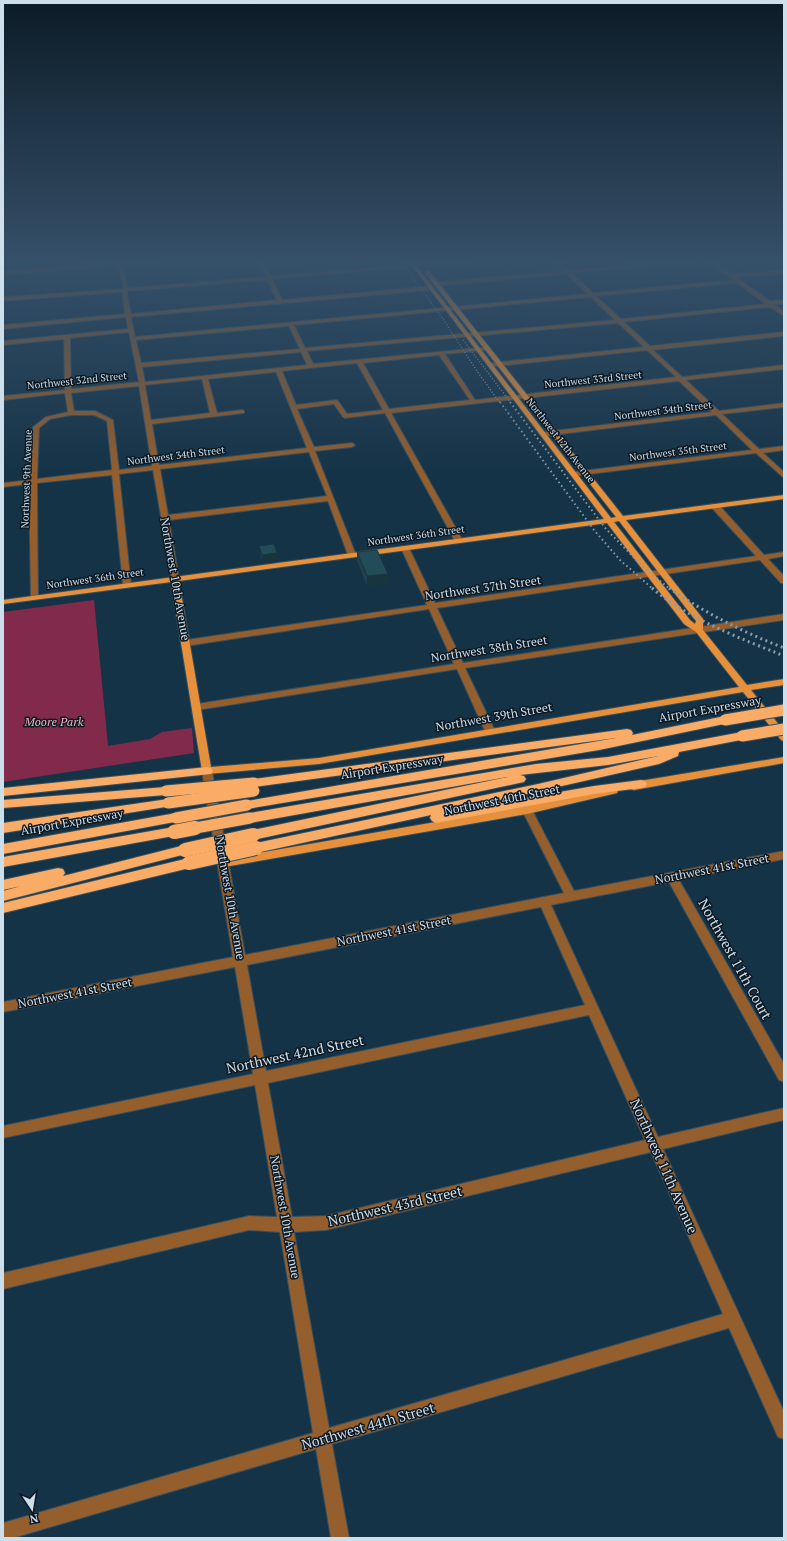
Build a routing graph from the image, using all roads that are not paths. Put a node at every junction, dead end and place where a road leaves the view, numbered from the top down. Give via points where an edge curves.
1 (132, 330) edge
2 (124, 331) edge
3 (225, 331) edge
4 (294, 331) edge
5 (464, 331) edge
6 (474, 331) edge
7 (510, 331) edge
8 (631, 331) edge
9 (476, 334) junction
10 (784, 334) edge
11 (467, 335) junction
12 (67, 337) junction
13 (134, 339) junction
14 (3, 343) edge
15 (487, 348) junction
16 (649, 348) junction
17 (478, 349) junction
18 (304, 350) junction
19 (440, 353) junction
20 (359, 361) junction
21 (500, 364) junction
22 (139, 365) junction
23 (490, 365) junction
24 (311, 366) junction
25 (784, 367) edge
26 (278, 369) junction
27 (205, 377) junction
28 (682, 379) junction
29 (142, 383) junction
30 (68, 391) junction
31 (526, 397) junction
32 (3, 398) edge
33 (515, 398) junction
34 (474, 402) junction
35 (784, 405) edge
36 (294, 407) junction
37 (242, 412) dead end
38 (387, 412) junction
39 (71, 413) junction
40 (717, 413) junction
41 (214, 415) junction
42 (148, 422) junction
43 (554, 433) junction
44 (544, 434) junction
45 (352, 446) dead end
46 (784, 448) edge
47 (310, 450) junction
48 (758, 451) junction
49 (156, 468) junction
50 (114, 472) junction
51 (586, 473) junction
52 (574, 474) junction
53 (784, 476) edge
54 (33, 482) junction
55 (3, 485) edge
56 (784, 497) edge
57 (331, 498) junction
58 (715, 506) junction
59 (164, 518) junction
60 (620, 519) junction
61 (608, 520) junction
62 (459, 541) junction
63 (404, 548) junction
64 (784, 554) edge
65 (352, 555) junction
66 (762, 558) junction
67 (663, 573) junction
68 (651, 575) junction
69 (175, 579) junction
70 (784, 581) edge
71 (127, 585) junction
72 (34, 598) junction
73 (3, 602) edge
74 (432, 607) junction
75 (784, 618) edge
76 (699, 630) junction
77 (186, 643) junction
78 (459, 666) junction
79 (784, 682) edge
80 (745, 688) junction
81 (197, 707) junction
82 (784, 710) edge
83 (690, 726) junction
84 (784, 729) edge
85 (490, 731) junction
86 (784, 738) edge
87 (691, 745) junction
88 (784, 760) edge
89 (608, 761) junction
90 (207, 770) junction
91 (641, 784) junction
92 (3, 792) edge
93 (105, 797) junction
94 (167, 797) junction
95 (3, 804) edge
96 (527, 810) junction
97 (3, 812) edge
98 (3, 828) edge
99 (300, 839) junction
100 (3, 849) edge
101 (185, 850) junction
102 (784, 855) edge
103 (3, 862) edge
104 (224, 863) junction
105 (672, 877) junction
106 (3, 885) edge
107 (3, 896) edge
108 (571, 897) junction
109 (544, 902) junction
110 (3, 908) edge
111 (240, 961) junction
112 (3, 1007) edge
113 (593, 1009) junction
114 (784, 1076) edge
115 (261, 1077) junction
116 (784, 1114) edge
117 (3, 1132) edge
118 (656, 1146) junction
119 (286, 1225) junction
120 (3, 1281) edge
121 (733, 1319) junction
122 (784, 1431) edge
123 (323, 1439) junction
124 (3, 1532) edge
125 (340, 1538) edge

1 - 13 street, Northwest 10th Avenue
2 - 12 street
3 - 13 street
4 - 18 street
5 - 11 main road, Northwest 12th Avenue
6 - 9 main road, Northwest 12th Avenue
7 - 9 street
8 - 16 street
9 - 11 street
9 - 15 main road, Northwest 12th Avenue
10 - 16 street
11 - 17 main road, Northwest 12th Avenue
11 - 18 street
12 - 14 street
12 - 30 street
13 - 22 street, Northwest 10th Avenue
15 - 17 street, Northwest 32nd Street
15 - 21 main road, Northwest 12th Avenue
16 - 21 street
16 - 28 street
17 - 19 street, Northwest 32nd Street
17 - 23 main road, Northwest 12th Avenue
18 - 22 street
18 - 24 street
19 - 20 street, Northwest 32nd Street
19 - 34 street
20 - 24 street, Northwest 32nd Street
20 - 38 street
21 - 23 street
21 - 31 main road, Northwest 12th Avenue
22 - 29 street, Northwest 10th Avenue
23 - 33 main road, Northwest 12th Avenue
24 - 26 street, Northwest 32nd Street
25 - 28 street, Northwest 33rd Street
26 - 27 street, Northwest 32nd Street
26 - 36 street
27 - 29 street, Northwest 32nd Street
27 - 41 street
28 - 31 street, Northwest 33rd Street
28 - 40 street
29 - 30 street, Northwest 32nd Street
29 - 42 street, Northwest 10th Avenue
30 - 32 street, Northwest 32nd Street
30 - 39 street
31 - 33 street, Northwest 33rd Street
31 - 43 main road, Northwest 12th Avenue
33 - 34 street, Northwest 33rd Street
33 - 44 main road, Northwest 12th Avenue
34 - 38 street, Northwest 33rd Street
35 - 40 street, Northwest 34th Street
36 - 38 street, Northwest 33rd Street via 336,402 345,416
36 - 47 street
37 - 41 street
38 - 62 street
39 - 50 street via 95,413 110,420
39 - 54 street, Northwest 9th Avenue via 48,418 36,427
40 - 43 street, Northwest 34th Street
40 - 48 street
41 - 42 street
42 - 49 street, Northwest 10th Avenue
43 - 44 street, Northwest 34th Street
43 - 51 main road, Northwest 12th Avenue
44 - 52 main road, Northwest 12th Avenue
45 - 47 street, Northwest 34th Street
46 - 48 street, Northwest 35th Street
47 - 49 street, Northwest 34th Street
47 - 57 street
48 - 51 street, Northwest 35th Street
48 - 53 street
49 - 50 street, Northwest 34th Street
49 - 59 street, Northwest 10th Avenue
50 - 54 street, Northwest 34th Street
50 - 71 street
51 - 52 street, Northwest 35th Street
51 - 60 main road, Northwest 12th Avenue
52 - 61 main road, Northwest 12th Avenue
54 - 55 street, Northwest 34th Street
54 - 72 street, Northwest 9th Avenue
56 - 58 main road, Northwest 36th Street
57 - 59 street
57 - 65 street
58 - 60 main road, Northwest 36th Street
58 - 66 street
59 - 69 street, Northwest 10th Avenue
60 - 61 main road, Northwest 36th Street
60 - 67 main road, Northwest 12th Avenue
61 - 62 main road, Northwest 36th Street
61 - 68 main road, Northwest 12th Avenue
62 - 63 main road, Northwest 36th Street
63 - 65 main road, Northwest 36th Street
63 - 74 street
64 - 66 street, Northwest 37th Street
65 - 69 main road, Northwest 36th Street
66 - 67 street, Northwest 37th Street
66 - 70 street
67 - 68 street, Northwest 37th Street
67 - 76 main road, Northwest 12th Avenue via 700,621
68 - 74 street, Northwest 37th Street
68 - 76 main road, Northwest 12th Avenue via 687,622
69 - 71 main road, Northwest 36th Street
69 - 77 main road, Northwest 10th Avenue
71 - 72 main road, Northwest 36th Street
72 - 73 main road, Northwest 36th Street
74 - 77 street, Northwest 37th Street
74 - 78 street
75 - 76 street, Northwest 38th Street
76 - 78 street, Northwest 38th Street
76 - 80 main road, Northwest 12th Avenue
77 - 81 main road, Northwest 10th Avenue
78 - 81 street, Northwest 38th Street
78 - 85 street
79 - 80 main road, Northwest 39th Street
80 - 85 main road, Northwest 39th Street
80 - 86 main road, Northwest 12th Avenue
81 - 90 main road, Northwest 10th Avenue
82 - 83 highway, Airport Expressway, bridge
83 - 94 highway, bridge via 594,736 333,772 254,787
83 - 100 highway, Airport Expressway, bridge via 600,746
84 - 87 highway, Airport Expressway, bridge
85 - 90 main road, Northwest 39th Street via 319,761
87 - 89 highway, Airport Expressway
87 - 99 highway via 659,760
88 - 91 main road, Northwest 40th Street
89 - 101 highway, bridge
89 - 103 highway, Airport Expressway, bridge via 536,768
90 - 92 highway
90 - 104 street, Northwest 10th Avenue
91 - 96 main road, Northwest 40th Street
91 - 99 highway
93 - 94 highway
93 - 95 highway
93 - 97 highway
94 - 98 highway
96 - 104 main road, Northwest 40th Street
96 - 108 street
99 - 110 highway, bridge via 100,883
101 - 106 highway via 116,861
101 - 107 highway
102 - 105 street, Northwest 41st Street
104 - 111 street, Northwest 10th Avenue
105 - 108 street, Northwest 41st Street
105 - 114 street, Northwest 11th Court
108 - 109 street, Northwest 41st Street
109 - 111 street, Northwest 41st Street
109 - 113 street, Northwest 11th Avenue
111 - 112 street, Northwest 41st Street
111 - 115 street, Northwest 10th Avenue
113 - 115 street, Northwest 42nd Street
113 - 118 street, Northwest 11th Avenue
115 - 117 street, Northwest 42nd Street
115 - 119 street, Northwest 10th Avenue
116 - 118 street, Northwest 43rd Street
118 - 119 street, Northwest 43rd Street via 326,1223
118 - 121 street, Northwest 11th Avenue
119 - 120 street, Northwest 43rd Street via 249,1223
119 - 123 street, Northwest 10th Avenue
121 - 122 street, Northwest 11th Avenue
121 - 123 street, Northwest 44th Street
123 - 124 street, Northwest 44th Street
123 - 125 street, Northwest 10th Avenue

